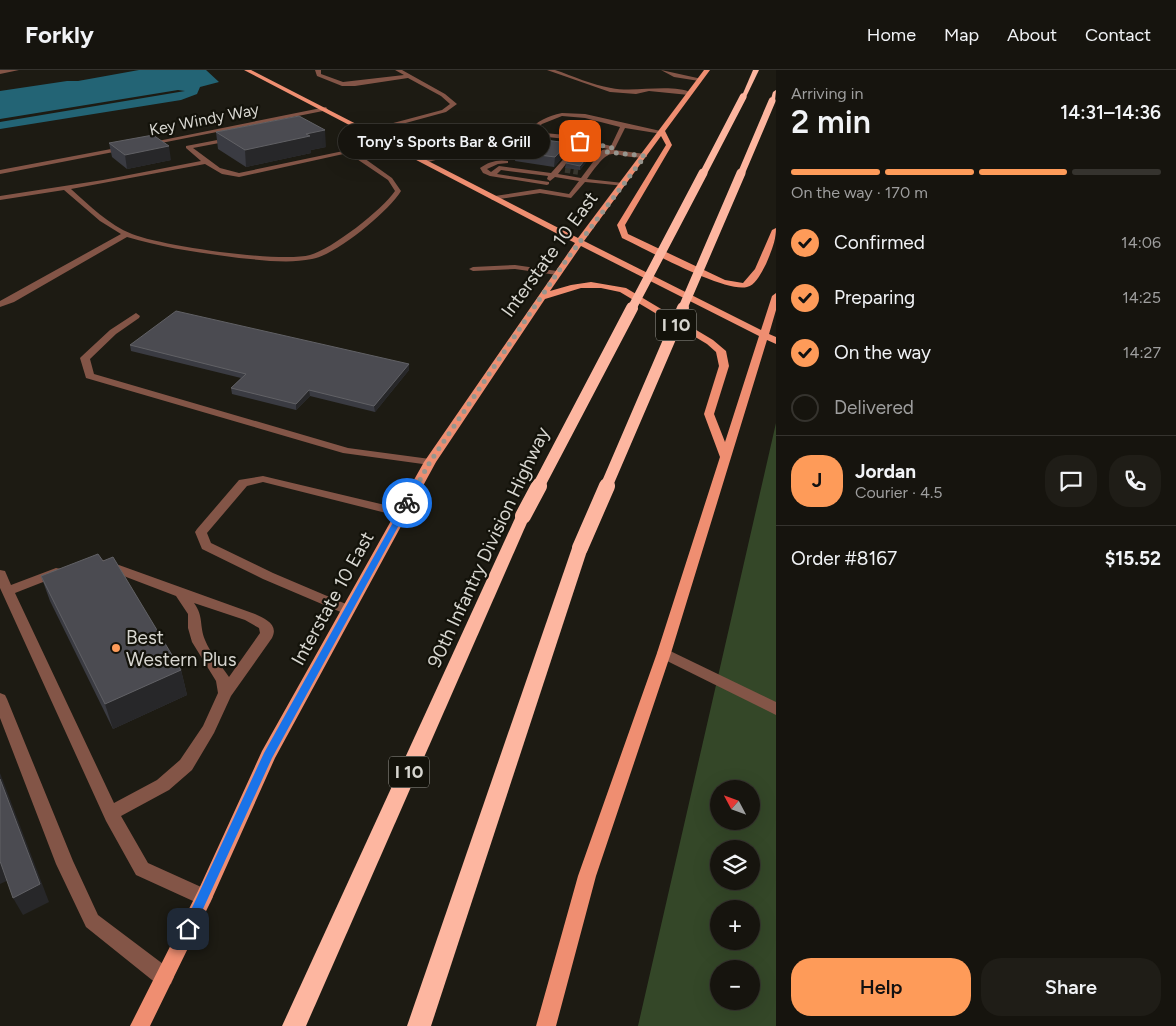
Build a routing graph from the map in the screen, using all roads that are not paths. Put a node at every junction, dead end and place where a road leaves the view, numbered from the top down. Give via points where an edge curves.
1 (16, 70) edge
2 (247, 70) edge
3 (318, 70) edge
4 (398, 70) edge
5 (550, 70) edge
6 (664, 70) edge
7 (707, 70) edge
8 (0, 72) edge
9 (755, 72) edge
10 (410, 76) junction
11 (699, 79) junction
12 (689, 93) junction
13 (774, 96) edge
14 (326, 110) junction
15 (623, 126) junction
16 (369, 131) junction
17 (529, 132) junction
18 (662, 132) junction
19 (236, 138) edge
20 (390, 142) junction
21 (141, 145) edge
22 (578, 145) junction
23 (132, 147) edge
24 (610, 150) junction
25 (351, 152) junction
26 (645, 156) junction
27 (425, 161) junction
28 (206, 162) junction
29 (567, 162) junction
30 (589, 165) junction
31 (0, 172) edge
32 (492, 174) junction
33 (547, 183) junction
34 (623, 185) junction
35 (64, 187) junction
36 (540, 191) junction
37 (0, 198) edge
38 (495, 198) junction
39 (776, 230) edge
40 (127, 234) junction
41 (580, 243) junction
42 (473, 269) dead end
43 (557, 273) junction
44 (776, 296) edge
45 (541, 297) junction
46 (0, 304) edge
47 (136, 316) dead end
48 (769, 338) edge
49 (724, 456) junction
50 (430, 462) junction
51 (402, 513) junction
52 (89, 559) edge
53 (71, 566) edge
54 (0, 574) edge
55 (8, 591) junction
56 (181, 593) junction
57 (348, 610) junction
58 (664, 653) junction
59 (225, 693) junction
60 (0, 699) edge
61 (776, 709) edge
62 (110, 813) junction
63 (204, 897) junction
64 (164, 977) junction
65 (140, 1026) edge
66 (294, 1026) edge
67 (419, 1026) edge
68 (546, 1026) edge

1 - 8 street
2 - 14 main road
3 - 10 street via 319,75 342,84
4 - 10 street
5 - 12 street via 610,90
6 - 11 street
7 - 11 main road, Interstate 10 East
9 - 66 highway, 90th Infantry Division Highway / I 10, bridge via 523,516
10 - 16 street via 454,104 444,111
11 - 12 main road, Interstate 10 East
12 - 18 main road, Interstate 10 East
13 - 67 highway, I 10, bridge via 580,548
14 - 16 main road
14 - 21 street, Key Windy Way
15 - 17 street via 557,113
15 - 18 street
15 - 24 street
16 - 20 main road
17 - 22 street
17 - 24 street via 566,137
17 - 27 street via 493,132 451,145 451,154
18 - 26 main road, Interstate 10 East
18 - 39 main road via 669,146 621,225 625,236 722,282 745,285 754,280
19 - 28 street via 188,147
20 - 25 street
20 - 27 main road
22 - 24 street
22 - 29 street
23 - 31 street, Key Windy Way
24 - 26 street
24 - 30 street
25 - 28 street via 247,174 224,174
25 - 40 street via 390,179 398,191 395,198 368,222 311,257 263,258 148,242
26 - 34 main road, Interstate 10 East
27 - 38 main road
28 - 35 street
29 - 30 street
29 - 32 street via 499,168
29 - 32 street via 497,162 483,168
29 - 33 street
30 - 34 street
30 - 36 street via 571,196
32 - 33 street
33 - 36 street
34 - 41 main road, Interstate 10 East
35 - 37 street
35 - 40 street
36 - 38 street
38 - 41 main road
40 - 46 street
41 - 43 main road, Interstate 10 East
41 - 48 main road
42 - 43 street via 515,267
43 - 45 main road, Interstate 10 East
44 - 48 main road
45 - 49 main road via 578,285 611,286 623,290 721,351 724,366 709,414
45 - 50 main road, Interstate 10 East
47 - 50 street via 85,358 89,376 347,451
48 - 49 main road
49 - 58 main road
50 - 51 main road, Interstate 10 East
51 - 57 main road, Interstate 10 East
51 - 57 street via 263,480 243,483 201,532 206,546
52 - 56 street
53 - 55 street
54 - 55 street
55 - 62 street
56 - 59 street via 194,614 199,642 223,680
56 - 59 street via 266,625 267,634
57 - 63 main road, Interstate 10 East via 268,756
58 - 61 street
58 - 68 main road via 588,876
59 - 62 street via 209,729 186,766 163,785
60 - 64 street via 65,864 92,921
62 - 63 street via 142,869
63 - 64 main road, Interstate 10 East
64 - 65 main road, Interstate 10 East

